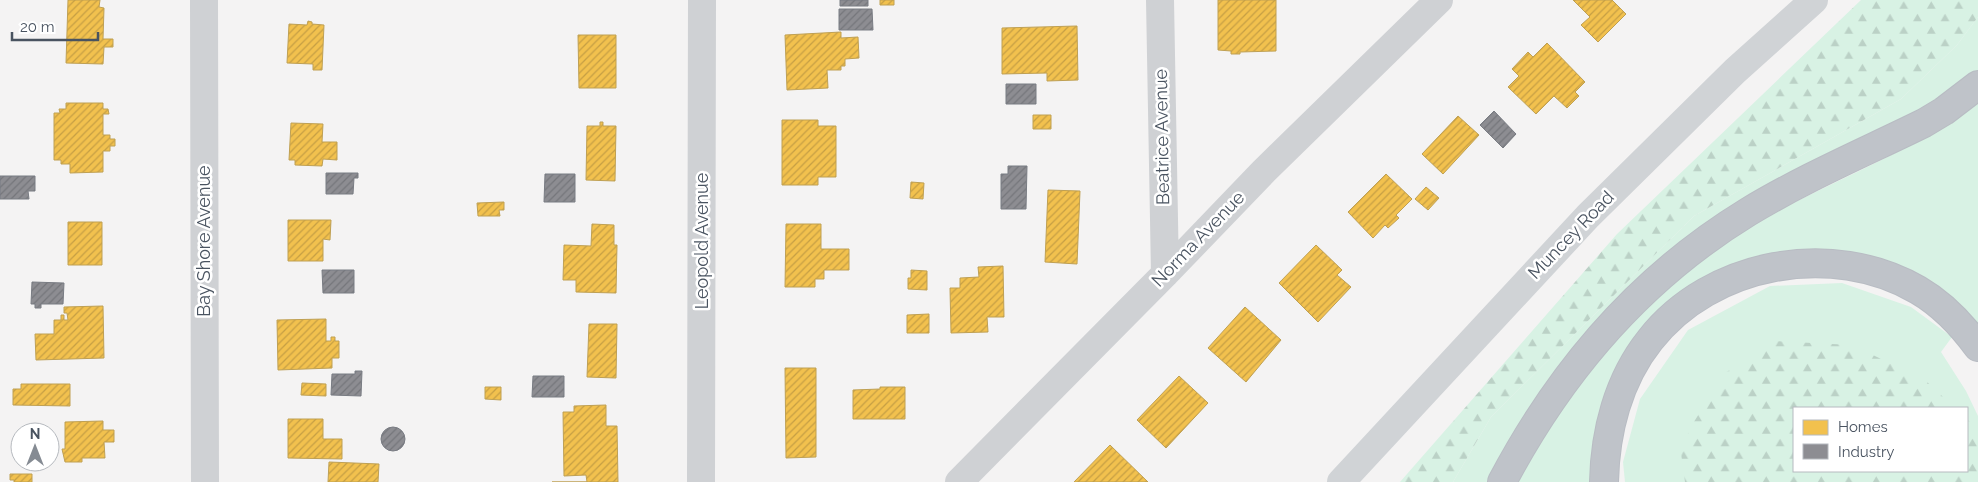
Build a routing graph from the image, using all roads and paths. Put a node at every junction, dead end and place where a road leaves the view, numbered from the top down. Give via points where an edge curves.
1 (204, 0) edge
2 (702, 0) edge
3 (1160, 0) edge
4 (1439, 0) edge
5 (1814, 0) edge
6 (1978, 85) edge
7 (1165, 274) junction
8 (1978, 347) edge
9 (204, 482) edge
10 (701, 482) edge
11 (959, 482) edge
12 (1341, 482) edge
13 (1502, 482) edge
14 (1604, 482) edge

1 - 9 street, Bay Shore Avenue
2 - 10 street, Leopold Avenue
3 - 7 street, Beatrice Avenue
4 - 7 street, Norma Avenue via 1271,164
5 - 12 street, Muncey Road via 1735,72 1588,216
6 - 13 highway via 1944,111 1748,212 1678,261 1620,314 1582,357 1541,414
7 - 11 street, Norma Avenue
8 - 14 highway via 1938,304 1918,290 1871,272 1839,265 1799,263 1729,280 1669,320 1638,358 1626,378 1613,416 1607,441

